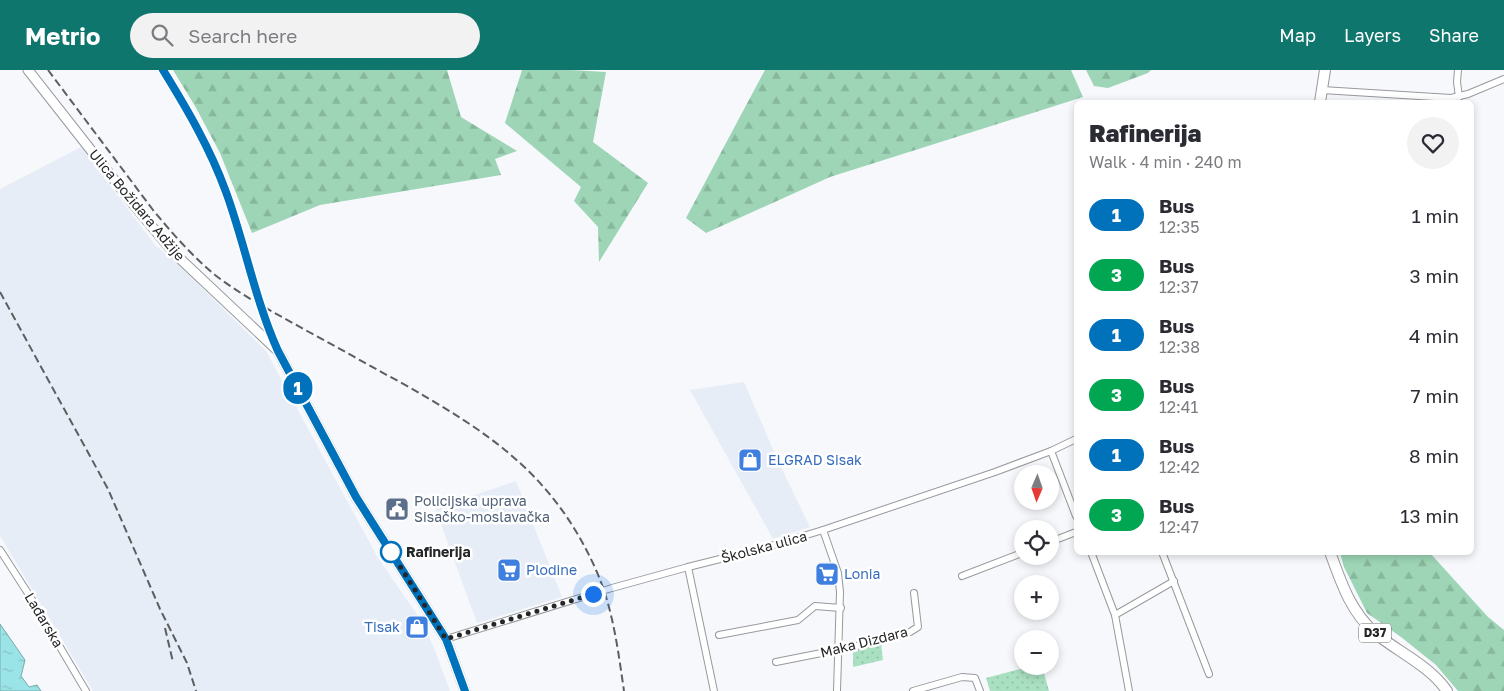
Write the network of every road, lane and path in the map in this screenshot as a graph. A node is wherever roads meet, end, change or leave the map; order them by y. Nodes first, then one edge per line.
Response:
1 (28, 70) edge
2 (163, 70) edge
3 (1325, 70) edge
4 (1458, 70) edge
5 (1504, 79) edge
6 (1322, 90) junction
7 (1459, 97) junction
8 (1320, 100) edge
9 (278, 351) junction
10 (1074, 440) edge
11 (1051, 451) junction
12 (1074, 511) edge
13 (824, 530) junction
14 (1074, 533) edge
15 (1059, 539) edge
16 (0, 550) edge
17 (1092, 555) edge
18 (1163, 555) edge
19 (1331, 555) edge
20 (1014, 556) edge
21 (688, 566) junction
22 (962, 576) dead end
23 (1174, 581) junction
24 (914, 593) dead end
25 (841, 608) junction
26 (1115, 615) junction
27 (719, 635) dead end
28 (446, 639) junction
29 (840, 649) junction
30 (776, 662) dead end
31 (1209, 674) dead end
32 (86, 691) edge
33 (465, 691) edge
34 (714, 691) edge
35 (837, 691) edge
36 (913, 691) edge
37 (980, 691) edge
38 (1129, 691) edge
39 (1447, 691) edge

1 - 9 main road, Ulica Božidara Adžije
2 - 9 street
3 - 6 main road
4 - 7 street
5 - 7 street
6 - 7 street
6 - 8 main road
9 - 28 main road, Ulica Božidara Adžije
10 - 11 street, Školska ulica
11 - 12 street
11 - 13 street, Školska ulica
13 - 21 street, Školska ulica
13 - 25 street
14 - 15 street
16 - 32 street, Lađarska
17 - 26 street
18 - 23 street
19 - 39 main road, D37
20 - 22 street
21 - 28 street, Školska ulica
21 - 34 street
23 - 26 street
23 - 31 street
24 - 29 street, Maka Dizdara
25 - 27 street
25 - 29 street
26 - 38 street
28 - 33 main road, Ulica Božidara Adžije
29 - 30 street, Maka Dizdara
29 - 35 street
36 - 37 street

